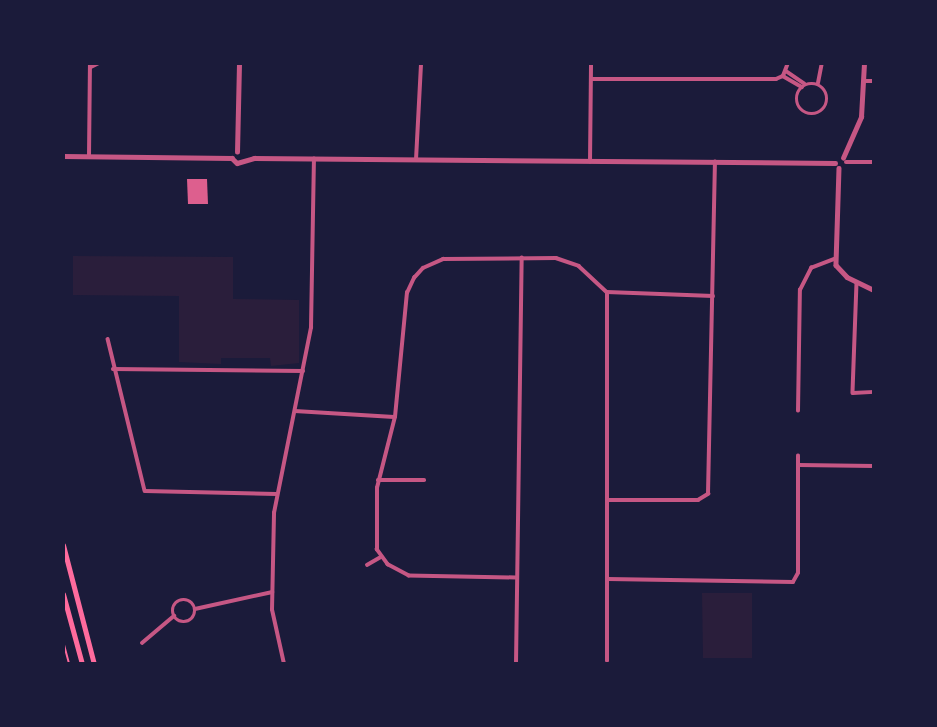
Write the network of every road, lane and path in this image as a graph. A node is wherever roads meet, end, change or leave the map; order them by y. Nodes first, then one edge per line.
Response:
1 (99, 63) edge
2 (239, 63) edge
3 (421, 63) edge
4 (591, 63) edge
5 (788, 63) edge
6 (822, 63) edge
7 (864, 63) edge
8 (90, 65) edge
9 (786, 71) junction
10 (783, 76) junction
11 (591, 79) junction
12 (864, 81) junction
13 (874, 81) edge
14 (818, 83) junction
15 (803, 85) junction
16 (237, 152) junction
17 (63, 156) edge
18 (89, 156) junction
19 (232, 158) junction
20 (242, 158) junction
21 (314, 159) junction
22 (416, 160) junction
23 (844, 160) junction
24 (590, 162) junction
25 (715, 162) junction
26 (874, 162) edge
27 (837, 165) junction
28 (522, 258) junction
29 (835, 259) junction
30 (857, 283) junction
31 (874, 290) edge
32 (607, 292) junction
33 (713, 296) junction
34 (108, 338) dead end
35 (112, 369) junction
36 (303, 371) junction
37 (874, 393) edge
38 (295, 411) junction
39 (798, 411) dead end
40 (395, 417) junction
41 (798, 456) dead end
42 (798, 465) junction
43 (874, 466) edge
44 (378, 480) junction
45 (424, 480) dead end
46 (276, 494) junction
47 (608, 500) junction
48 (63, 545) edge
49 (381, 556) junction
50 (367, 565) dead end
51 (516, 578) junction
52 (608, 579) junction
53 (272, 592) junction
54 (63, 594) edge
55 (195, 609) junction
56 (174, 616) junction
57 (63, 641) edge
58 (142, 643) dead end
59 (604, 663) edge
60 (69, 664) edge
61 (82, 664) edge
62 (94, 664) edge
63 (284, 664) edge
64 (516, 664) edge
65 (613, 664) edge

1 - 8 street
2 - 16 street
3 - 22 street
4 - 11 street
5 - 9 street
6 - 14 street
7 - 12 street
8 - 18 street
9 - 10 street
9 - 15 street
10 - 11 street
10 - 15 street
11 - 24 street
12 - 13 street
12 - 23 street
14 - 15 street
14 - 15 street
16 - 19 street
16 - 20 street
17 - 18 street
18 - 19 street
19 - 20 street
20 - 21 street
21 - 22 street
21 - 36 street
22 - 24 street
23 - 26 street
23 - 27 street
23 - 27 street
24 - 25 street
25 - 27 street
25 - 33 street
27 - 29 street
28 - 32 street
28 - 40 street
28 - 51 street
29 - 30 street
29 - 39 street
30 - 31 street
30 - 37 street
32 - 33 street
32 - 47 street
33 - 47 street
34 - 35 street
35 - 36 street
35 - 46 street
36 - 38 street
38 - 40 street
38 - 46 street
40 - 44 street
41 - 42 street
42 - 43 street
42 - 52 street
44 - 45 street
44 - 49 street
46 - 53 street
47 - 52 street
48 - 62 main road
49 - 50 street
49 - 51 street
51 - 64 street
52 - 59 street
53 - 55 street
53 - 63 street
54 - 61 main road
55 - 56 street
55 - 56 street
56 - 58 street
57 - 60 path
59 - 65 street

